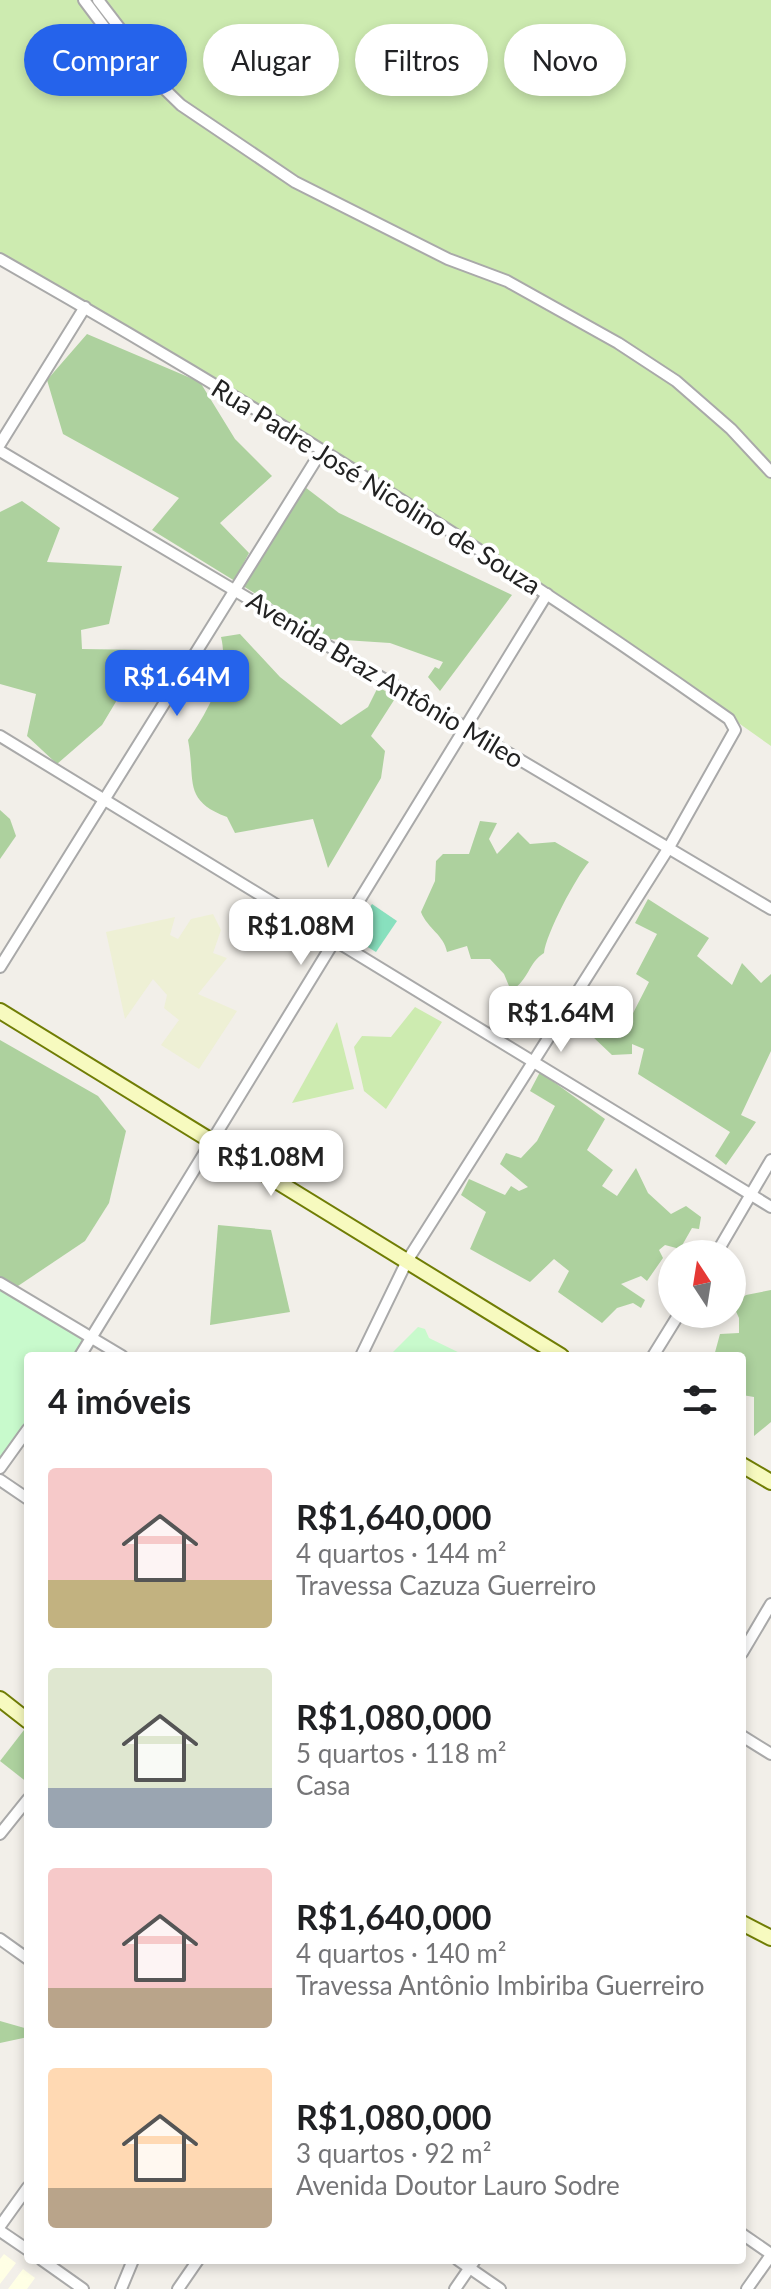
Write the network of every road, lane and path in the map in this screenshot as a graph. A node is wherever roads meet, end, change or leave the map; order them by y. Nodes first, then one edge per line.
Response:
1 (84, 0) edge
2 (98, 0) edge
3 (102, 24) edge
4 (117, 24) edge
5 (170, 96) edge
6 (0, 259) edge
7 (85, 307) junction
8 (0, 444) edge
9 (322, 450) junction
10 (0, 451) edge
11 (771, 472) edge
12 (235, 590) junction
13 (547, 594) junction
14 (467, 729) junction
15 (0, 736) edge
16 (107, 801) junction
17 (668, 849) junction
18 (771, 909) edge
19 (336, 942) junction
20 (0, 967) edge
21 (0, 1011) edge
22 (536, 1061) junction
23 (211, 1141) junction
24 (771, 1160) edge
25 (752, 1195) junction
26 (771, 1207) edge
27 (725, 1240) edge
28 (407, 1261) junction
29 (0, 1283) edge
30 (670, 1328) edge
31 (93, 1338) junction
32 (83, 1352) edge
33 (116, 1352) edge
34 (363, 1352) edge
35 (555, 1352) edge
36 (655, 1352) edge
37 (24, 1435) edge
38 (746, 1467) edge
39 (0, 1468) edge
40 (0, 1480) edge
41 (771, 1482) edge
42 (24, 1496) edge
43 (771, 1604) edge
44 (746, 1646) edge
45 (0, 1699) edge
46 (24, 1718) edge
47 (746, 1738) edge
48 (771, 1754) edge
49 (24, 1804) edge
50 (0, 1834) edge
51 (746, 1925) edge
52 (771, 1938) edge
53 (0, 1939) edge
54 (24, 1956) edge
55 (24, 2193) edge
56 (0, 2228) edge
57 (746, 2237) edge
58 (24, 2247) edge
59 (771, 2255) edge
60 (48, 2264) edge
61 (131, 2264) edge
62 (195, 2264) edge
63 (473, 2264) edge
64 (83, 2289) edge
65 (121, 2289) edge
66 (178, 2289) edge
67 (455, 2289) edge
68 (500, 2289) edge
69 (747, 2289) edge

1 - 3 street
2 - 4 street
5 - 11 street
6 - 7 street, Rua Padre José Nicolino de Souza
7 - 8 street
7 - 9 street, Rua Padre José Nicolino de Souza
9 - 12 street
9 - 13 street, Rua Padre José Nicolino de Souza
10 - 12 street, Avenida Braz Antônio Mileo
12 - 14 street, Avenida Braz Antônio Mileo
12 - 16 street
13 - 14 street
13 - 17 street, Rua Padre José Nicolino de Souza
14 - 17 street, Avenida Braz Antônio Mileo
14 - 19 street
15 - 16 street
16 - 19 street
16 - 20 street
17 - 18 street, Avenida Braz Antônio Mileo
17 - 22 street
19 - 22 street
19 - 23 street
21 - 23 street
22 - 25 street
22 - 28 street
23 - 28 street
23 - 31 street
24 - 25 street
25 - 26 street
25 - 27 street
28 - 34 street
28 - 35 street
29 - 31 street
30 - 36 street
31 - 32 street
31 - 33 street
37 - 39 street
38 - 41 street
40 - 42 street
43 - 44 street
45 - 46 street
47 - 48 street
49 - 50 street
51 - 52 street
53 - 54 street
55 - 56 street
56 - 58 street
57 - 59 street
59 - 69 street
60 - 64 street
61 - 65 street
62 - 66 street
63 - 67 street
63 - 68 street

